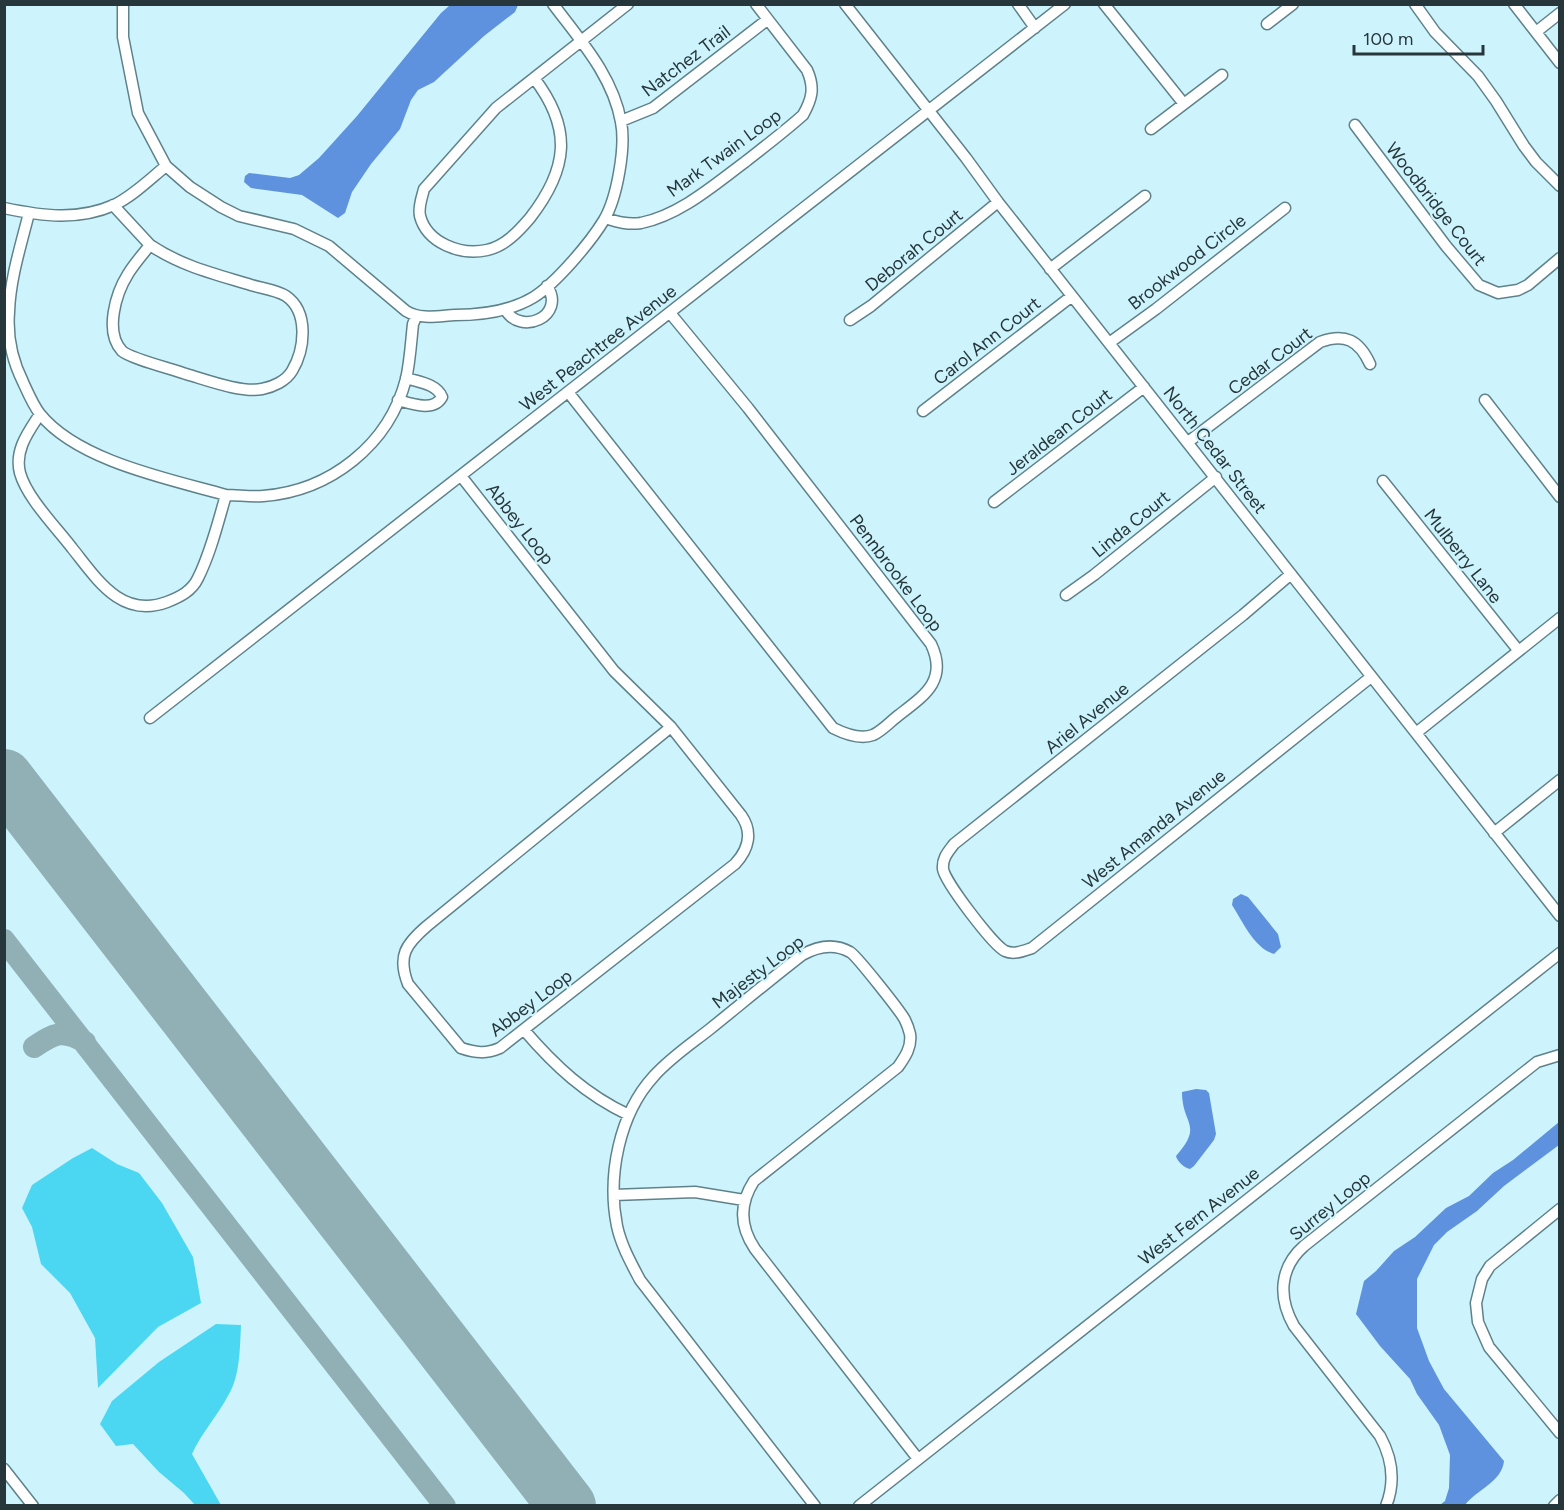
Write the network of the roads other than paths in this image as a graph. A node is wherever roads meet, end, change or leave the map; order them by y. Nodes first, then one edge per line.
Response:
1 (123, 4) edge
2 (553, 4) edge
3 (628, 4) edge
4 (756, 4) edge
5 (845, 4) edge
6 (1018, 4) edge
7 (1065, 4) edge
8 (1104, 4) edge
9 (1293, 4) edge
10 (1415, 4) edge
11 (1514, 4) edge
12 (1560, 13) edge
13 (767, 20) junction
14 (1267, 24) dead end
15 (1035, 28) junction
16 (1536, 32) junction
17 (581, 41) junction
18 (1560, 63) edge
19 (1222, 75) dead end
20 (534, 78) junction
21 (1184, 104) junction
22 (928, 111) junction
23 (621, 121) junction
24 (1355, 125) dead end
25 (1151, 129) dead end
26 (166, 166) junction
27 (1560, 186) edge
28 (1145, 196) dead end
29 (998, 202) junction
30 (113, 205) junction
31 (4, 208) edge
32 (1285, 208) dead end
33 (29, 213) junction
34 (605, 218) junction
35 (150, 244) junction
36 (1560, 258) edge
37 (1050, 268) junction
38 (547, 286) junction
39 (1072, 296) junction
40 (505, 309) junction
41 (670, 313) junction
42 (416, 317) junction
43 (850, 321) dead end
44 (1109, 343) junction
45 (9, 358) edge
46 (1370, 363) dead end
47 (406, 378) junction
48 (1144, 387) junction
49 (568, 392) junction
50 (398, 400) junction
51 (1485, 400) dead end
52 (923, 411) dead end
53 (40, 414) junction
54 (1188, 442) junction
55 (461, 476) junction
56 (1216, 477) junction
57 (1383, 481) dead end
58 (226, 495) junction
59 (1560, 497) edge
60 (994, 502) dead end
61 (1291, 574) junction
62 (1066, 595) dead end
63 (1560, 618) edge
64 (1518, 650) junction
65 (1371, 677) junction
66 (150, 718) dead end
67 (671, 727) junction
68 (1416, 733) junction
69 (1560, 780) edge
70 (1494, 833) junction
71 (962, 901) joint
72 (1560, 916) edge
73 (1560, 953) edge
74 (525, 1030) junction
75 (1560, 1055) edge
76 (629, 1115) junction
77 (614, 1195) junction
78 (744, 1200) junction
79 (1560, 1209) edge
80 (1560, 1433) edge
81 (918, 1459) junction
82 (4, 1469) edge
83 (1560, 1500) edge
84 (33, 1506) edge
85 (815, 1506) edge
86 (859, 1506) edge
87 (1386, 1506) edge
88 (1554, 1506) edge

1 - 26 street
2 - 17 street
3 - 17 street
4 - 13 street, Mark Twain Loop
5 - 22 street, North Cedar Street
6 - 15 street
7 - 15 street, West Peachtree Avenue
8 - 21 street
9 - 14 street
10 - 27 street
11 - 16 street
12 - 16 street
13 - 23 street, Natchez Trail
13 - 34 street, Mark Twain Loop
15 - 22 street, West Peachtree Avenue
16 - 18 street
17 - 20 street
17 - 23 street
19 - 21 street
20 - 20 street
21 - 25 street
22 - 29 street, North Cedar Street
22 - 41 street, West Peachtree Avenue
23 - 34 street
24 - 36 street, Woodbridge Court
26 - 30 street
26 - 42 street
28 - 37 street
29 - 37 street, North Cedar Street
29 - 43 street, Deborah Court
30 - 33 street
30 - 35 street
31 - 33 street
32 - 44 street, Brookwood Circle
33 - 45 street
34 - 38 street
35 - 35 street
37 - 39 street, North Cedar Street
38 - 40 street
38 - 40 street
39 - 44 street, North Cedar Street
39 - 52 street, Carol Ann Court
40 - 42 street
41 - 49 street, West Peachtree Avenue
41 - 49 street, Pennbrooke Loop
42 - 47 street
44 - 48 street, North Cedar Street
45 - 53 street
46 - 54 street, Cedar Court
47 - 50 street
47 - 50 street
48 - 54 street, North Cedar Street
48 - 60 street, Jeraldean Court
49 - 55 street, West Peachtree Avenue
50 - 58 street
51 - 59 street
53 - 58 street
53 - 58 street
54 - 56 street, North Cedar Street
55 - 66 street, West Peachtree Avenue
55 - 67 street, Abbey Loop
56 - 61 street, North Cedar Street
56 - 62 street, Linda Court
57 - 64 street, Mulberry Lane
61 - 65 street, North Cedar Street
61 - 71 street, Ariel Avenue
63 - 64 street
64 - 68 street
65 - 68 street, North Cedar Street
65 - 71 street, West Amanda Avenue
67 - 74 street, Abbey Loop
67 - 74 street, Abbey Loop
68 - 70 street, North Cedar Street
69 - 70 street
70 - 72 street, North Cedar Street
73 - 81 street, West Fern Avenue
74 - 76 street
75 - 87 street, Surrey Loop
76 - 77 street, Majesty Loop
76 - 78 street, Majesty Loop
77 - 78 street
77 - 85 street, Majesty Loop
78 - 81 street
79 - 80 street
81 - 86 street, West Fern Avenue
82 - 84 street
83 - 88 street

